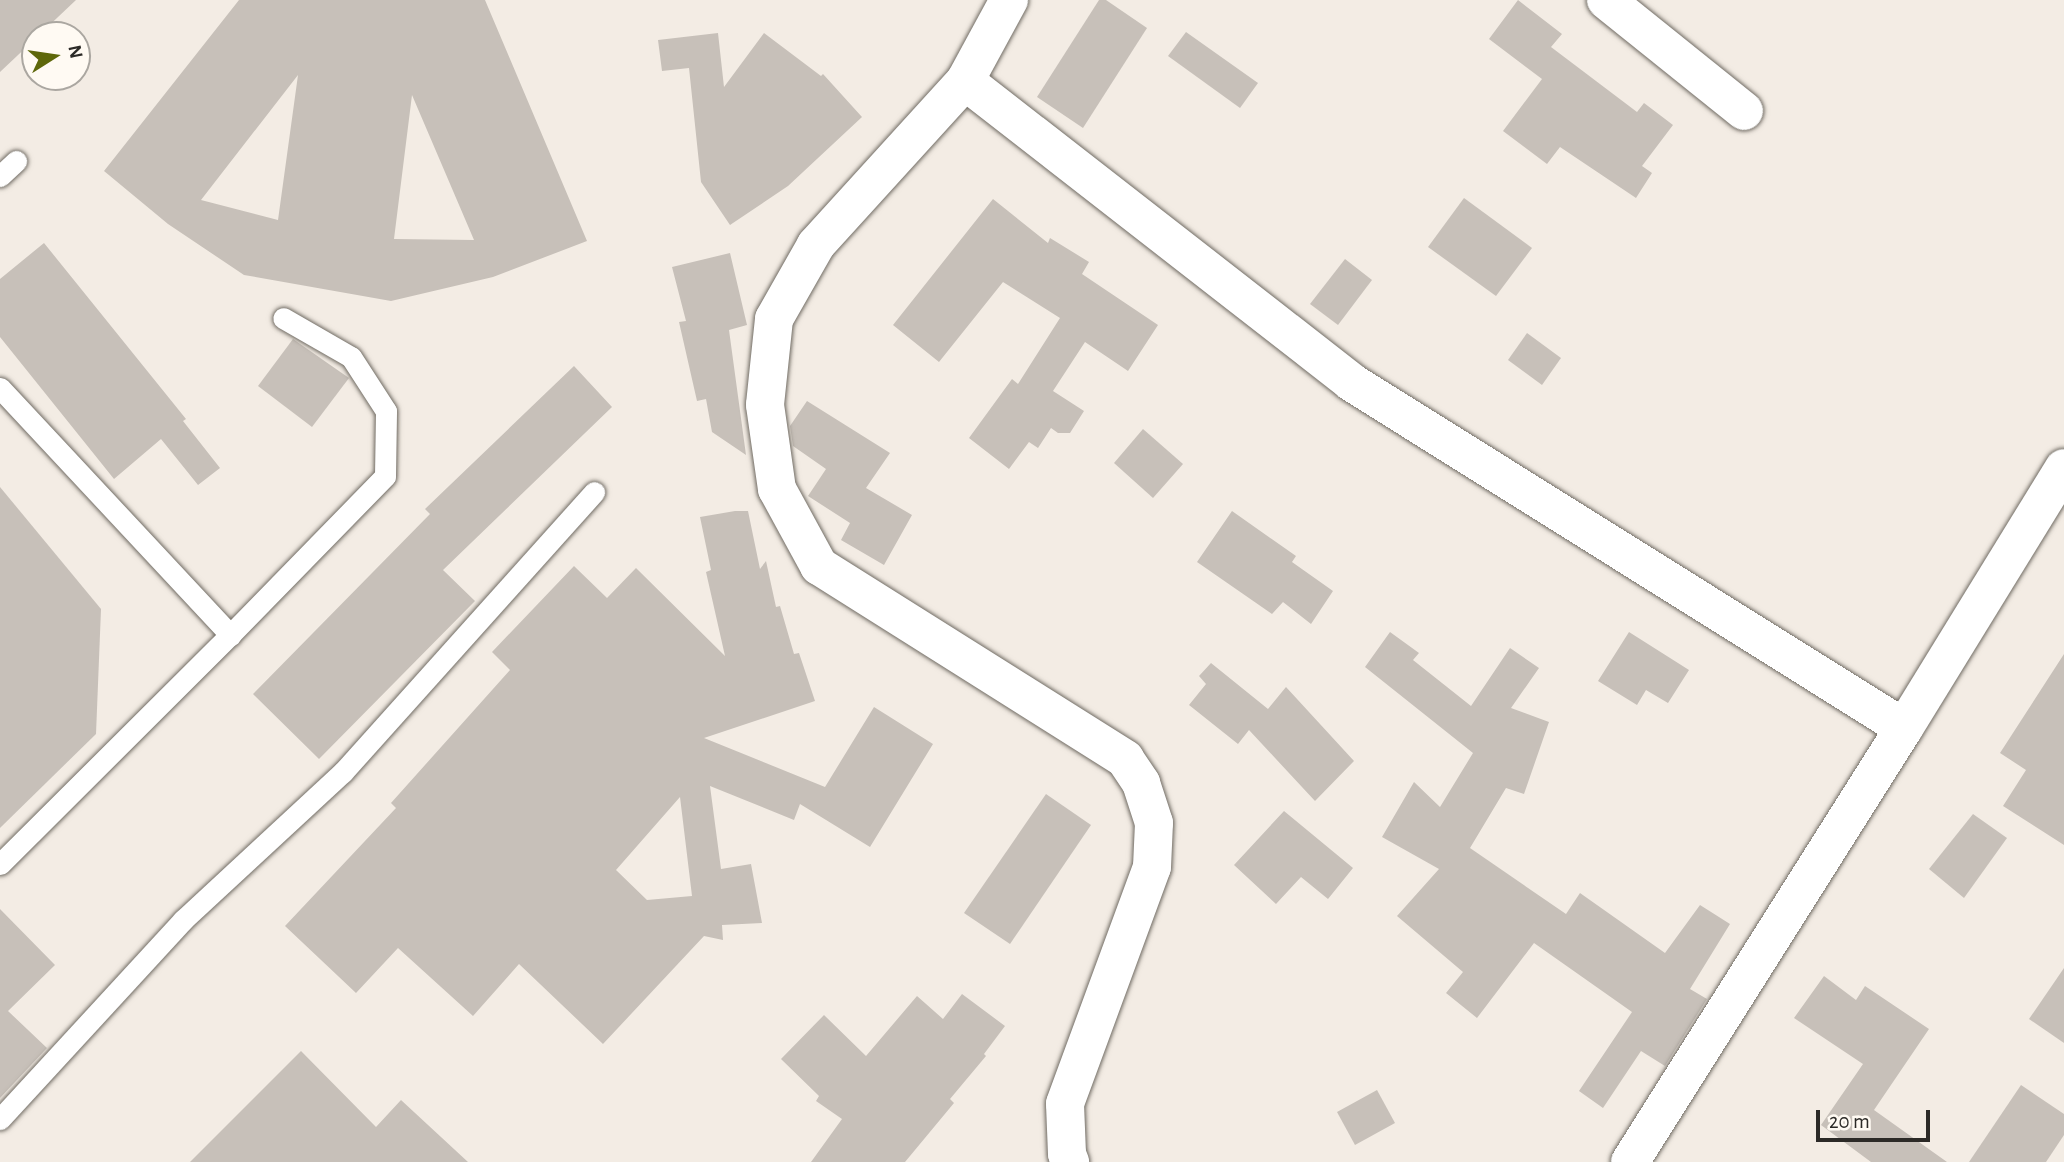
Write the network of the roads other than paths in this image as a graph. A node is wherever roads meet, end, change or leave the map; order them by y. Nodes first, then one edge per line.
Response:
1 (1009, 0) edge
2 (1606, 0) edge
3 (965, 81) junction
4 (1744, 111) dead end
5 (16, 160) dead end
6 (0, 176) edge
7 (283, 318) dead end
8 (0, 388) edge
9 (2064, 468) edge
10 (594, 492) dead end
11 (230, 635) junction
12 (1904, 728) junction
13 (0, 864) edge
14 (0, 1119) edge
15 (1070, 1162) edge
16 (1630, 1162) edge

1 - 3 street
2 - 4 street
3 - 12 street
3 - 15 street
5 - 6 lane
7 - 11 lane
8 - 11 lane
9 - 12 street
10 - 14 lane
11 - 13 lane
12 - 16 street

